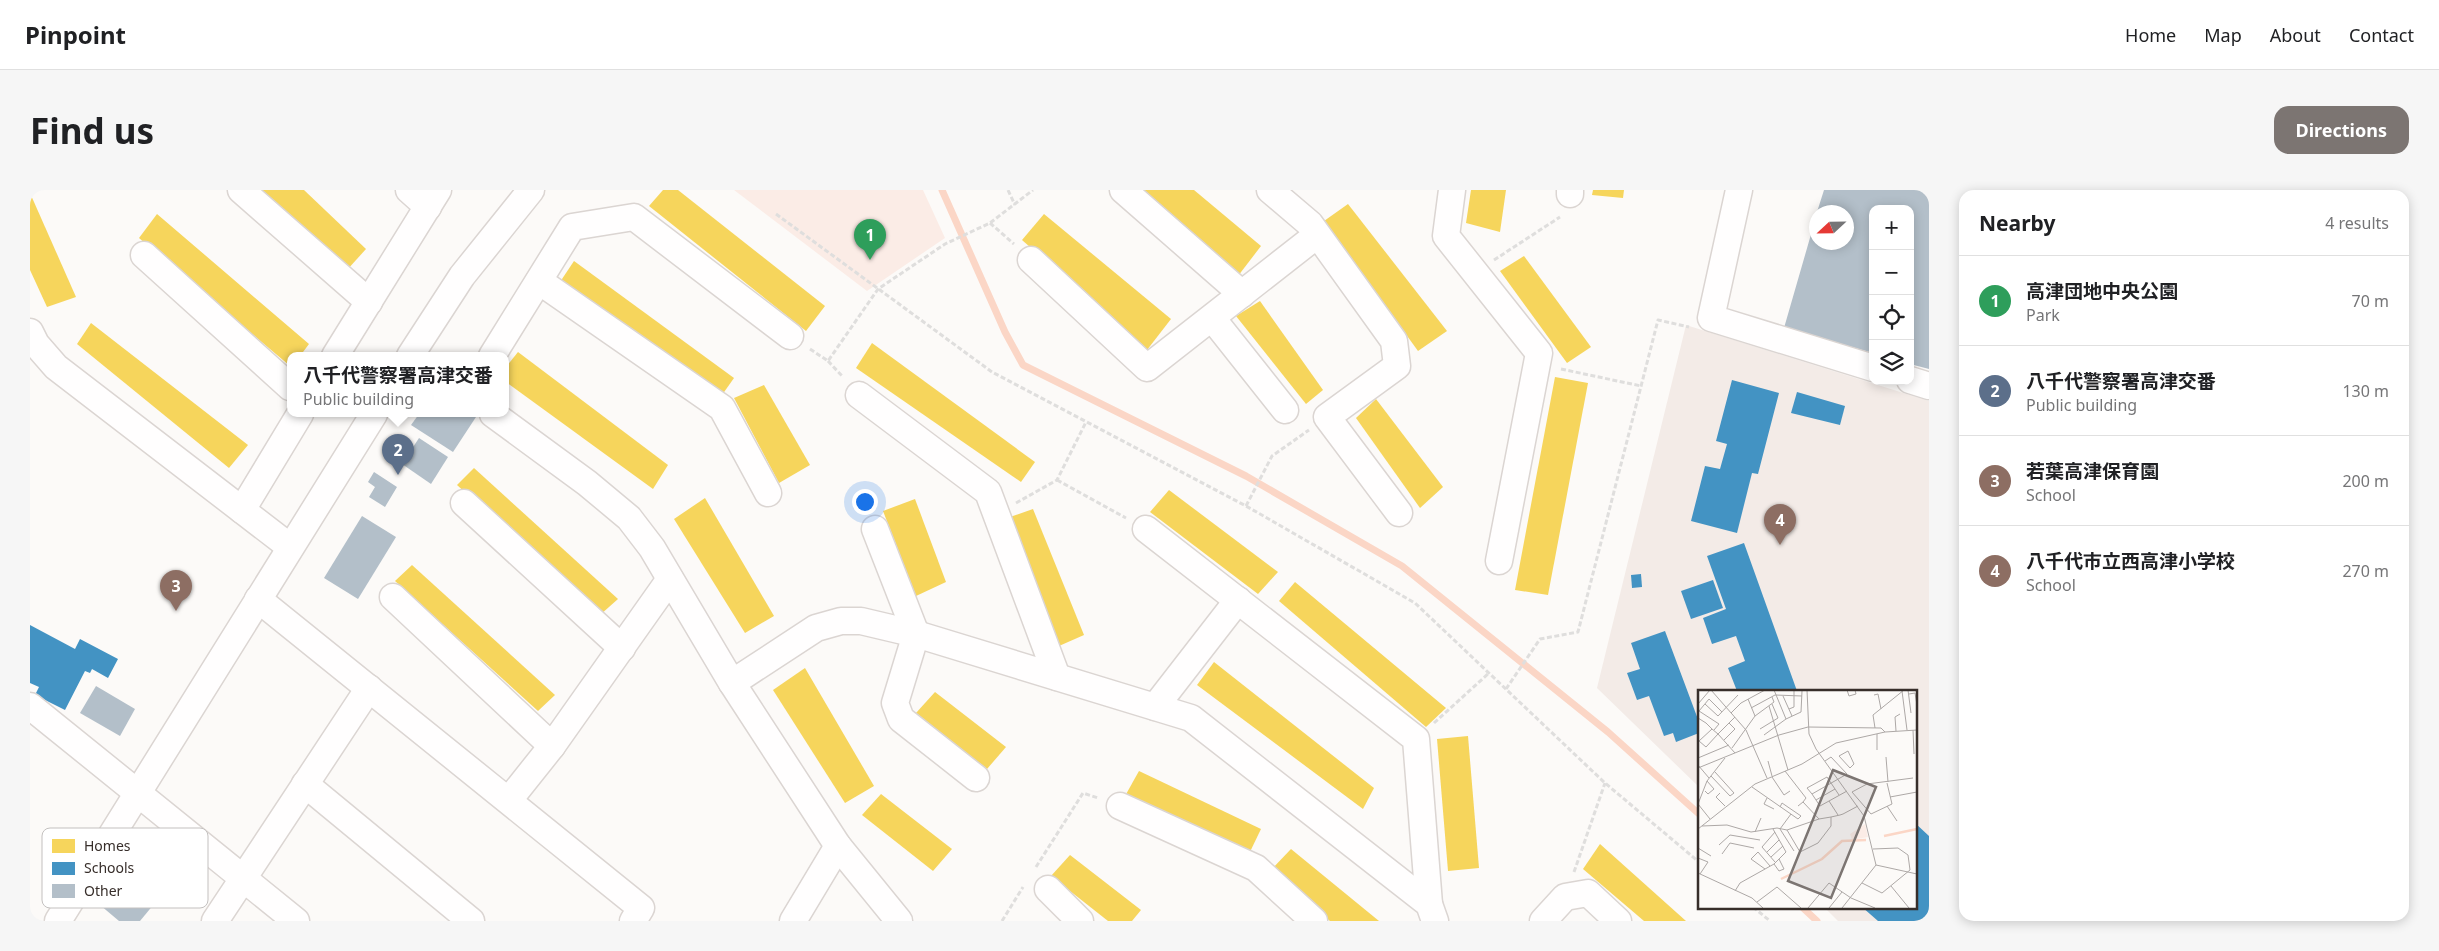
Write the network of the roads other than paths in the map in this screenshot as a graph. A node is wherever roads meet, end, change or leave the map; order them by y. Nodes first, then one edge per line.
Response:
1 (241, 190) edge
2 (409, 190) edge
3 (531, 190) edge
4 (1123, 190) edge
5 (1452, 190) edge
6 (1739, 190) edge
7 (1280, 192) edge
8 (433, 198) edge
9 (1317, 235) junction
10 (144, 255) dead end
11 (1031, 260) road end
12 (539, 281) junction
13 (1242, 294) junction
14 (369, 302) junction
15 (1212, 318) junction
16 (30, 332) edge
17 (790, 336) road end
18 (338, 352) edge
19 (414, 352) edge
20 (495, 352) edge
21 (1869, 367) edge
22 (1914, 381) edge
23 (287, 384) edge
24 (1929, 386) edge
25 (859, 395) dead end
26 (1285, 410) dead end
27 (298, 417) edge
28 (372, 417) edge
29 (497, 417) edge
30 (768, 492) dead end
31 (464, 503) dead end
32 (242, 510) junction
33 (1399, 513) dead end
34 (875, 529) dead end
35 (1146, 529) road end
36 (290, 547) junction
37 (1499, 561) dead end
38 (670, 579) junction
39 (393, 597) dead end
40 (258, 599) junction
41 (1238, 600) junction
42 (916, 634) junction
43 (622, 648) junction
44 (1056, 677) junction
45 (732, 683) junction
46 (369, 688) junction
47 (30, 706) edge
48 (1155, 707) junction
49 (552, 746) junction
50 (976, 778) dead end
51 (305, 784) junction
52 (138, 792) junction
53 (509, 800) junction
54 (1120, 806) road end
55 (116, 828) edge
56 (182, 828) edge
57 (838, 846) junction
58 (208, 849) edge
59 (244, 878) junction
60 (1036, 881) road end
61 (66, 908) edge
62 (1432, 912) edge
63 (58, 921) edge
64 (215, 921) edge
65 (296, 921) edge
66 (471, 921) edge
67 (633, 921) edge
68 (793, 921) edge
69 (899, 921) edge
70 (1080, 921) edge
71 (1314, 921) edge
72 (1543, 921) edge
73 (1618, 921) edge

1 - 14 street
2 - 8 street
3 - 19 street
4 - 13 street
5 - 37 street
6 - 21 street
7 - 9 street
8 - 14 street
9 - 13 street
9 - 33 street
10 - 23 street
11 - 15 street
12 - 17 street
12 - 20 street
12 - 30 street
13 - 15 street
14 - 18 street
15 - 26 street
16 - 32 street
22 - 24 street
25 - 44 street
27 - 32 street
28 - 36 street
29 - 38 street
31 - 43 street
32 - 36 street
34 - 42 street
35 - 41 street
36 - 40 street
38 - 43 street
38 - 45 street
39 - 49 street
40 - 46 street
40 - 52 street
41 - 48 street
41 - 62 street
42 - 44 street
42 - 45 street
42 - 50 street
43 - 49 street
44 - 48 street
45 - 57 street
46 - 51 street
46 - 53 street
47 - 52 street
48 - 62 street
49 - 53 street
51 - 59 street
51 - 66 street
52 - 55 street
52 - 56 street
53 - 67 street
54 - 71 street
57 - 68 street
57 - 69 street
58 - 59 street
59 - 64 street
59 - 65 street
60 - 70 street
61 - 63 street
72 - 73 street

